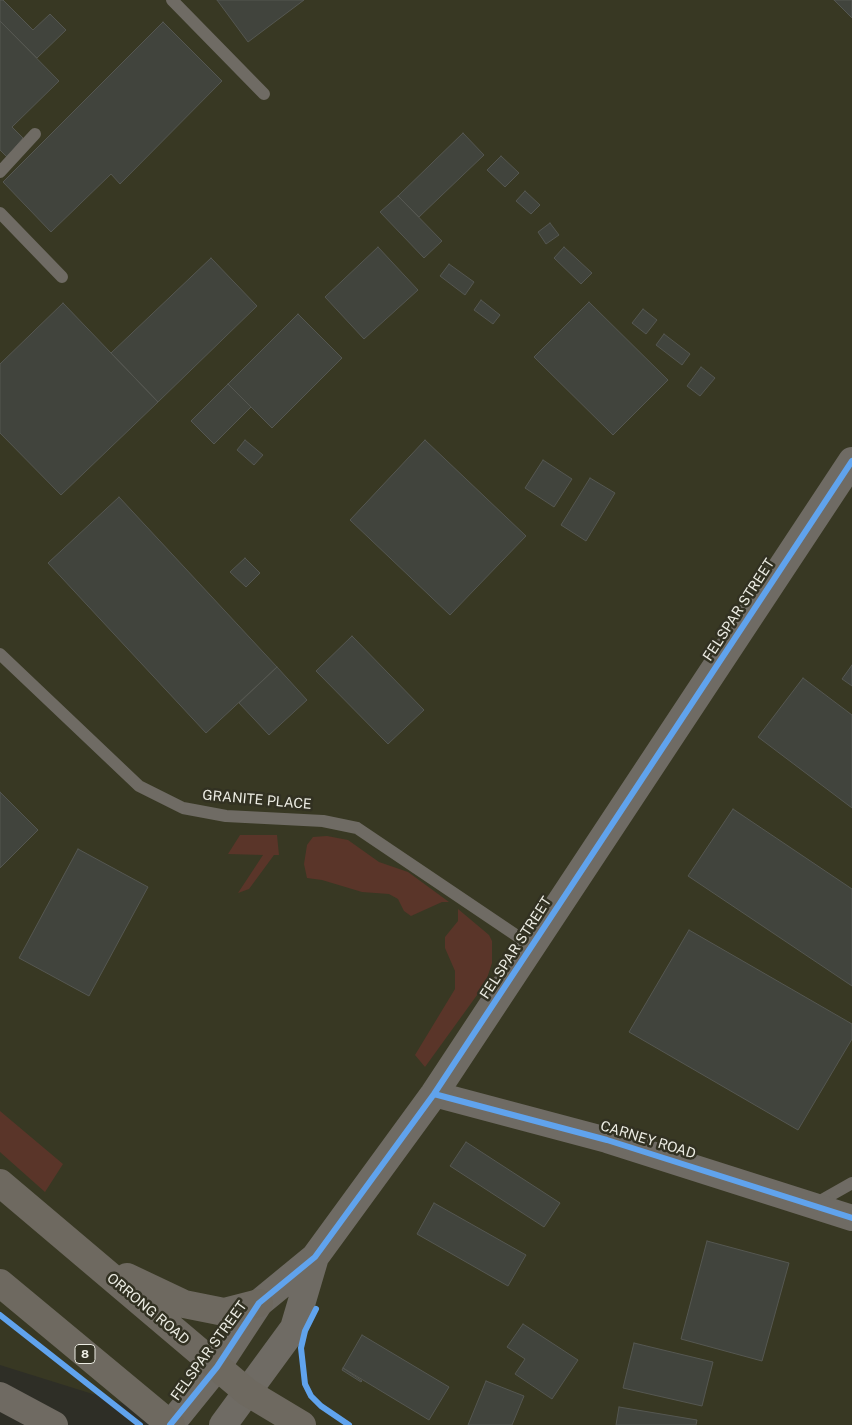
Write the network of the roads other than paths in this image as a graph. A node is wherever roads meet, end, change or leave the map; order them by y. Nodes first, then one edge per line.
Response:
1 (172, 0) edge
2 (264, 94) dead end
3 (35, 134) dead end
4 (0, 172) edge
5 (0, 212) edge
6 (62, 277) dead end
7 (852, 461) edge
8 (0, 654) edge
9 (532, 946) junction
10 (434, 1094) junction
11 (852, 1182) edge
12 (0, 1183) edge
13 (813, 1206) junction
14 (852, 1218) edge
15 (80, 1252) junction
16 (315, 1258) junction
17 (0, 1284) edge
18 (258, 1304) junction
19 (217, 1367) junction
20 (247, 1392) junction
21 (0, 1396) edge
22 (54, 1425) edge
23 (170, 1425) edge
24 (223, 1425) edge
25 (302, 1425) edge

1 - 2 lane
3 - 4 lane
5 - 6 lane
7 - 9 street, FELSPAR STREET
8 - 9 lane, GRANITE PLACE
9 - 10 street, FELSPAR STREET
10 - 13 street, CARNEY ROAD
10 - 16 street, FELSPAR STREET
11 - 13 lane
12 - 15 highway, ORRONG ROAD
13 - 14 street, CARNEY ROAD
15 - 18 highway
15 - 19 highway, ORRONG ROAD
16 - 18 street, FELSPAR STREET
16 - 20 street, FELSPAR STREET
17 - 23 highway, 8
18 - 19 street, FELSPAR STREET
19 - 20 highway, ORRONG ROAD
19 - 23 street, FELSPAR STREET
20 - 24 street, FELSPAR STREET
20 - 25 highway, ORRONG ROAD
21 - 22 main road

